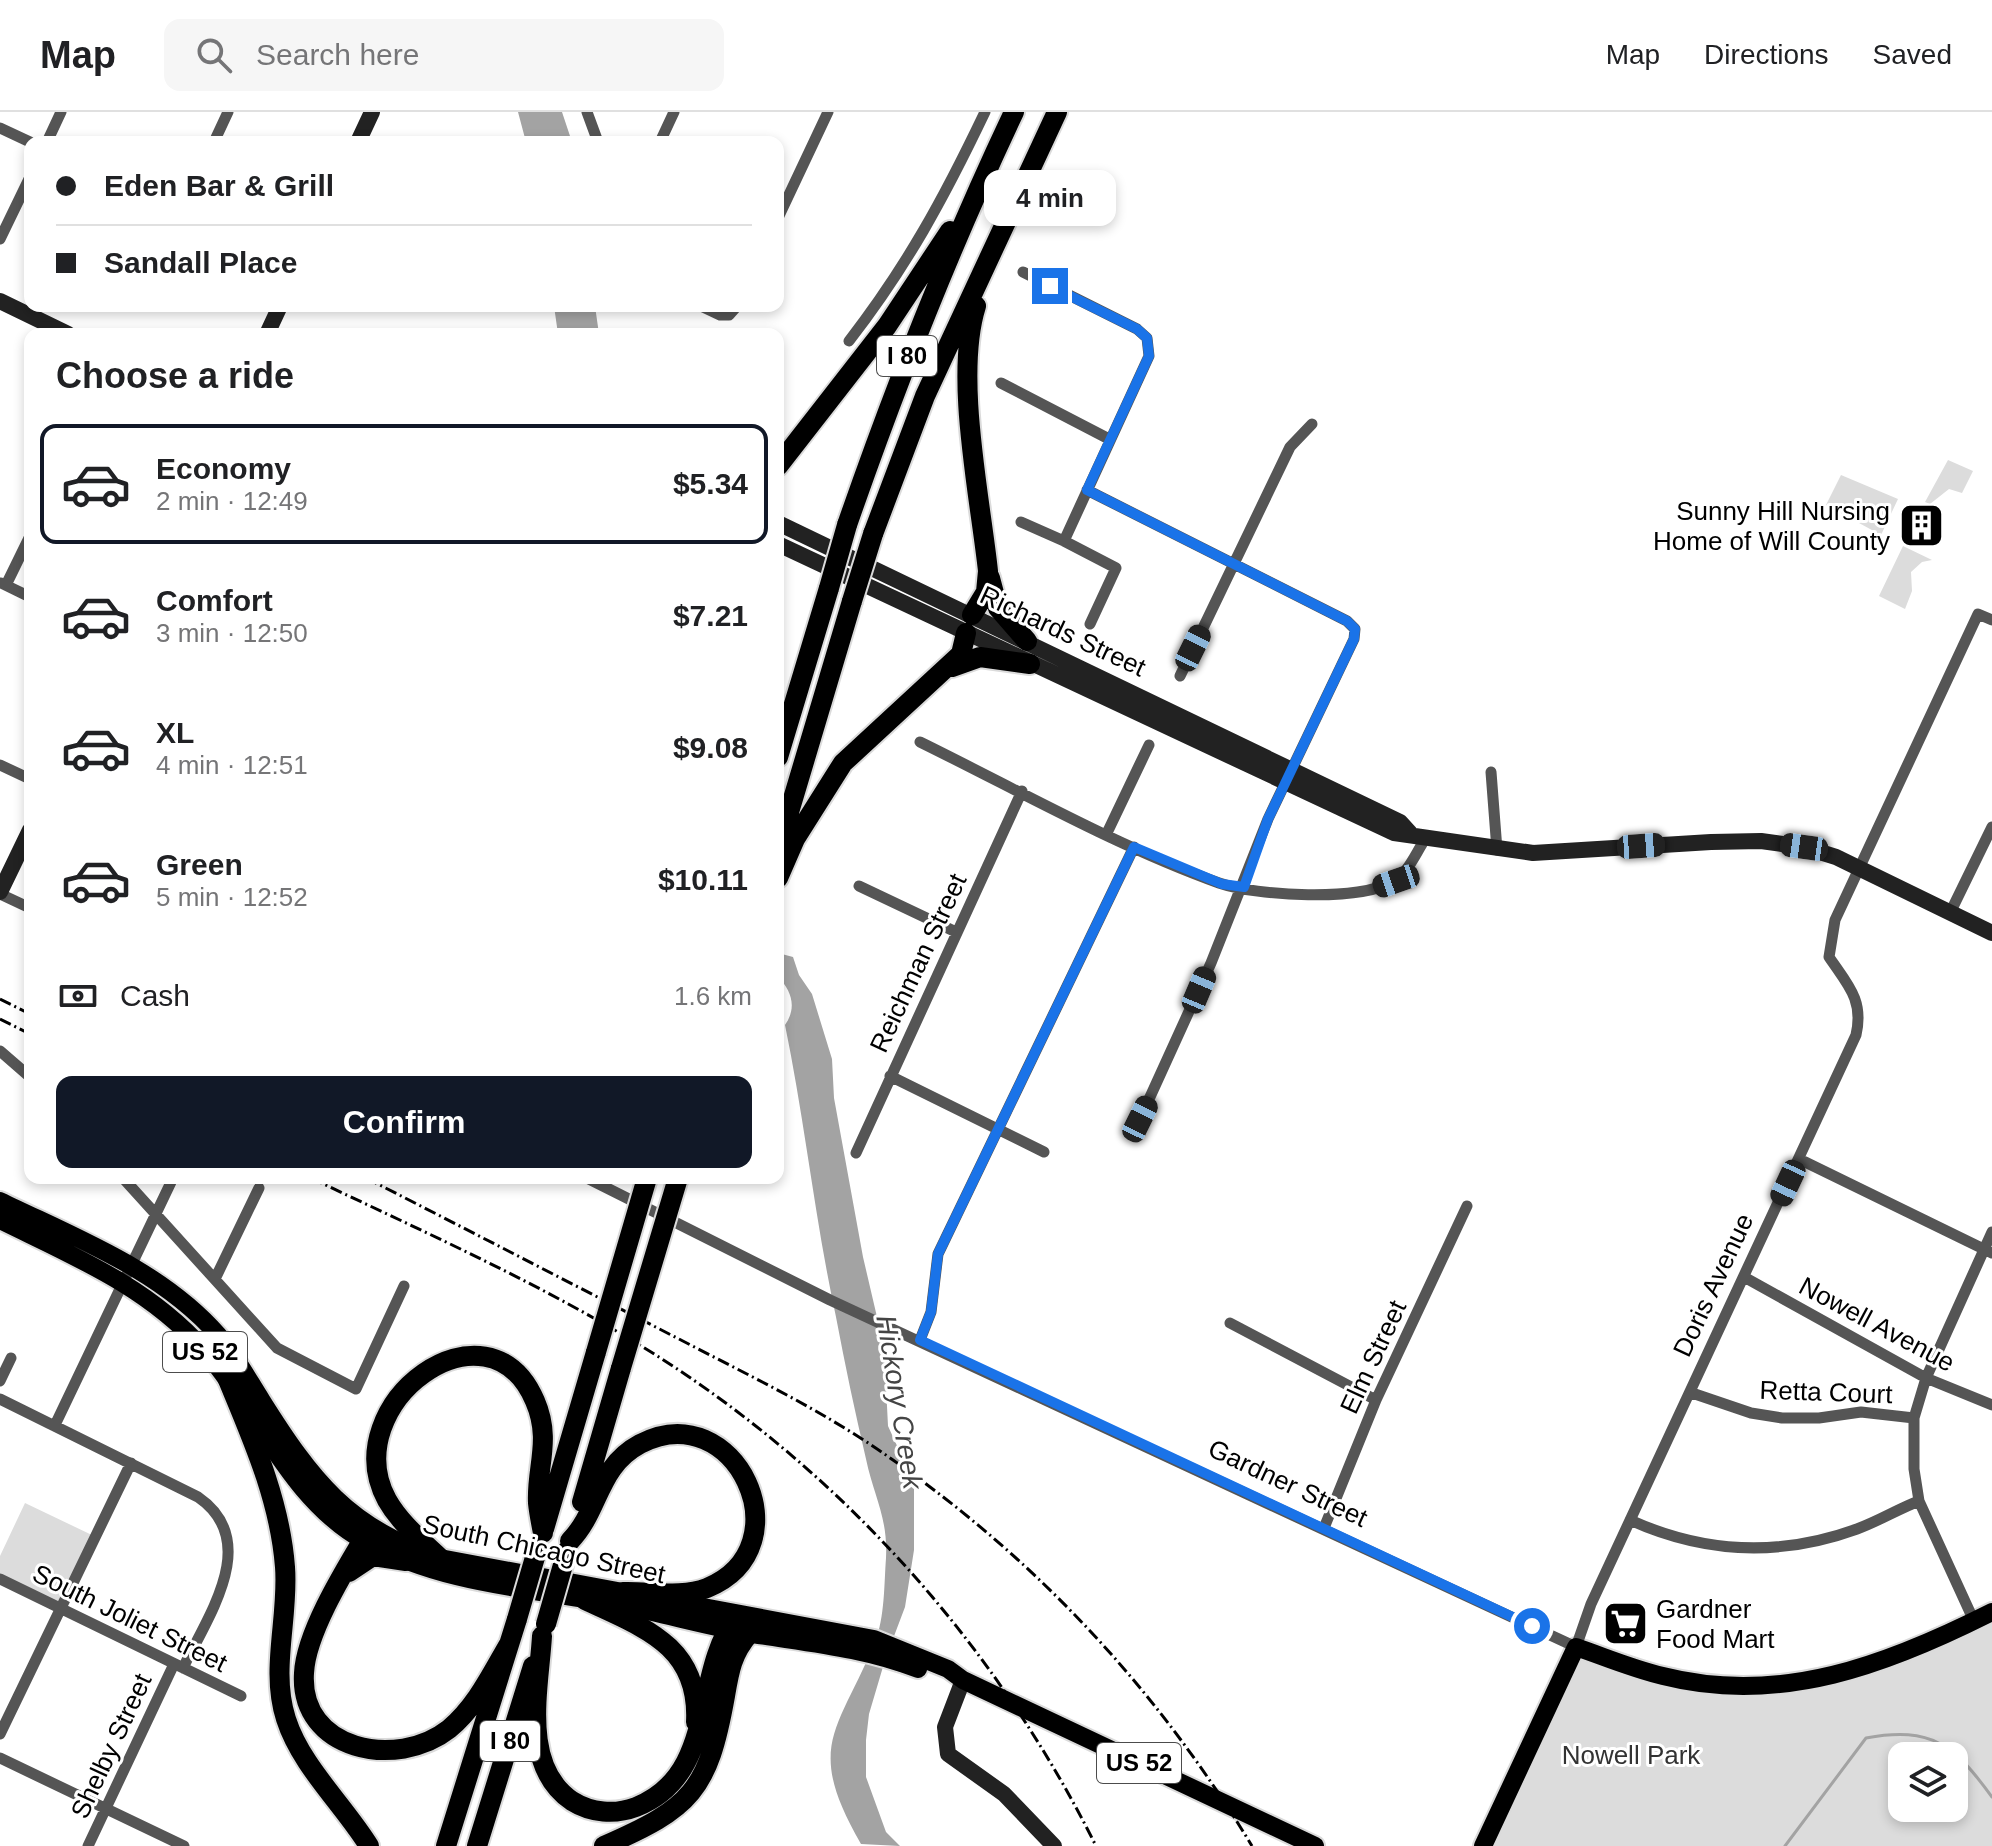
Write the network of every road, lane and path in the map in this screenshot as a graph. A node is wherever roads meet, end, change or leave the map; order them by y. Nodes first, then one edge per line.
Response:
1 (61, 112) edge
2 (228, 112) edge
3 (372, 112) edge
4 (587, 112) edge
5 (674, 112) edge
6 (828, 112) edge
7 (985, 112) edge
8 (1014, 112) edge
9 (1057, 112) edge
10 (0, 128) edge
11 (50, 136) edge
12 (217, 136) edge
13 (361, 136) edge
14 (596, 136) edge
15 (663, 136) edge
16 (24, 139) edge
17 (24, 189) edge
18 (977, 191) junction
19 (784, 205) edge
20 (998, 237) junction
21 (0, 239) edge
22 (1023, 272) dead end
23 (0, 301) edge
24 (56, 328) edge
25 (849, 341) dead end
26 (1001, 383) dead end
27 (1312, 424) dead end
28 (1109, 439) junction
29 (784, 458) edge
30 (1087, 490) junction
31 (1021, 522) dead end
32 (784, 526) edge
33 (1064, 541) junction
34 (24, 547) edge
35 (784, 547) edge
36 (1235, 565) junction
37 (988, 571) junction
38 (3, 584) edge
39 (24, 594) edge
40 (1992, 620) edge
41 (969, 624) junction
42 (1090, 624) dead end
43 (1027, 641) junction
44 (1030, 664) junction
45 (944, 671) junction
46 (1180, 676) dead end
47 (784, 737) edge
48 (920, 742) dead end
49 (1149, 745) dead end
50 (0, 765) edge
51 (1491, 772) dead end
52 (24, 776) edge
53 (1289, 776) junction
54 (1022, 791) junction
55 (1992, 827) edge
56 (784, 829) edge
57 (1107, 833) junction
58 (1418, 835) junction
59 (24, 843) edge
60 (1134, 847) junction
61 (1497, 850) junction
62 (784, 864) edge
63 (1858, 868) junction
64 (859, 886) dead end
65 (1244, 887) junction
66 (0, 893) edge
67 (24, 905) edge
68 (1950, 913) junction
69 (956, 932) junction
70 (1992, 933) edge
71 (0, 1051) edge
72 (24, 1072) edge
73 (890, 1076) junction
74 (1140, 1119) dead end
75 (1000, 1131) junction
76 (1044, 1152) dead end
77 (856, 1153) dead end
78 (1799, 1159) junction
79 (128, 1184) edge
80 (170, 1184) edge
81 (599, 1184) edge
82 (645, 1184) edge
83 (676, 1184) edge
84 (259, 1188) dead end
85 (0, 1201) edge
86 (1467, 1206) dead end
87 (156, 1214) junction
88 (0, 1220) edge
89 (1992, 1232) edge
90 (1988, 1251) edge
91 (128, 1273) junction
92 (1744, 1277) junction
93 (215, 1279) junction
94 (404, 1286) dead end
95 (1230, 1323) dead end
96 (920, 1340) junction
97 (11, 1358) dead end
98 (1926, 1378) junction
99 (228, 1380) junction
100 (0, 1381) edge
101 (1692, 1393) junction
102 (0, 1399) edge
103 (1376, 1400) junction
104 (1992, 1405) edge
105 (1914, 1418) junction
106 (55, 1425) junction
107 (131, 1463) junction
108 (1919, 1501) junction
109 (1630, 1520) junction
110 (1324, 1528) junction
111 (366, 1534) junction
112 (541, 1540) junction
113 (568, 1546) junction
114 (440, 1558) junction
115 (406, 1561) junction
116 (0, 1579) edge
117 (341, 1581) junction
118 (623, 1592) junction
119 (585, 1600) junction
120 (61, 1609) junction
121 (1992, 1612) edge
122 (1974, 1621) junction
123 (733, 1622) junction
124 (544, 1630) junction
125 (749, 1634) junction
126 (839, 1640) junction
127 (509, 1644) junction
128 (1576, 1647) junction
129 (178, 1666) junction
130 (963, 1680) junction
131 (241, 1696) dead end
132 (0, 1734) edge
133 (695, 1742) junction
134 (0, 1758) edge
135 (105, 1808) junction
136 (88, 1846) edge
137 (184, 1846) edge
138 (369, 1846) edge
139 (446, 1846) edge
140 (477, 1846) edge
141 (604, 1846) edge
142 (1054, 1846) edge
143 (1315, 1846) edge
144 (1483, 1846) edge

1 - 11 street
2 - 12 street
3 - 13 street
4 - 14 street
5 - 15 street
6 - 19 street
7 - 25 street
8 - 18 highway, I 80
9 - 20 highway, I 80
10 - 16 street
17 - 21 street
18 - 29 highway
18 - 47 highway, I 80, bridge
20 - 37 highway
20 - 56 highway, I 80, bridge
22 - 28 street
23 - 24 street
26 - 28 street
27 - 36 street
28 - 30 street
30 - 33 street
30 - 36 street
31 - 33 street
32 - 41 street, Richards Street
33 - 42 street
34 - 38 street
35 - 41 street, Richards Street
36 - 46 street
36 - 53 street
37 - 41 highway
37 - 43 highway
38 - 39 street
40 - 63 street, Doris Avenue
41 - 43 street, Richards Street
41 - 44 street, Richards Street
41 - 45 highway
43 - 53 street, Richards Street
44 - 45 highway
44 - 53 street, Richards Street
45 - 62 highway
48 - 54 street
49 - 57 street
50 - 52 street
51 - 61 street
53 - 58 street, Richards Street
53 - 65 street
54 - 57 street
54 - 69 street, Reichman Street
55 - 68 street
57 - 60 street
58 - 61 street, Richards Street
58 - 65 street
59 - 66 street
60 - 65 street
60 - 75 street
61 - 63 street, Richards Street
63 - 68 street, Richards Street
63 - 78 street, Doris Avenue
64 - 69 street
65 - 74 street
66 - 67 street
68 - 70 street, Richards Street
69 - 73 street, Reichman Street
71 - 72 street
73 - 75 street
73 - 77 street, Reichman Street
75 - 76 street
75 - 96 street
78 - 90 street
78 - 92 street, Doris Avenue
79 - 87 street
80 - 87 street
81 - 96 street, Gardner Street
82 - 112 highway, I 80, bridge
83 - 113 highway, I 80, bridge
84 - 93 street
85 - 91 main road, South Chicago Street / US 52
86 - 103 street, Elm Street
87 - 91 street
87 - 93 street
88 - 91 main road, South Chicago Street / US 52
89 - 90 street
90 - 98 street
91 - 99 main road, South Chicago Street / US 52
91 - 106 street
91 - 111 main road, South Chicago Street / US 52
92 - 98 street, Nowell Avenue
92 - 101 street, Doris Avenue
93 - 94 street
95 - 103 street
96 - 110 street, Gardner Street
97 - 100 street
98 - 104 street, Nowell Avenue
98 - 105 street
99 - 111 main road, South Chicago Street / US 52
99 - 138 highway
101 - 105 street, Retta Court
101 - 109 street, Doris Avenue
102 - 106 street
103 - 110 street, Elm Street
105 - 108 street
106 - 107 street
107 - 120 street
107 - 129 street, Shelby Street
108 - 109 street
108 - 122 street
109 - 128 street, Doris Avenue
110 - 128 street, Gardner Street
111 - 114 main road, South Chicago Street / US 52
111 - 115 main road, South Chicago Street / US 52
111 - 117 highway
112 - 114 highway
112 - 127 highway, I 80, bridge
113 - 118 highway
113 - 124 highway, I 80, bridge
114 - 118 main road, South Chicago Street / US 52
115 - 117 highway
115 - 119 main road, South Chicago Street / US 52
116 - 120 street, South Joliet Street
117 - 127 highway
118 - 123 main road, South Chicago Street / US 52
119 - 123 main road, South Chicago Street / US 52
119 - 133 highway
120 - 129 street, South Joliet Street
120 - 132 street
121 - 122 main road, Gardner Street
122 - 128 main road, Gardner Street
123 - 125 main road, South Chicago Street / US 52
123 - 126 main road, South Chicago Street / US 52
123 - 133 highway
124 - 133 highway
124 - 140 highway, I 80
125 - 126 main road, South Chicago Street / US 52
125 - 141 highway
126 - 130 main road, South Chicago Street / US 52
127 - 139 highway, I 80
128 - 144 main road, Doris Avenue
129 - 131 street, South Joliet Street
129 - 135 street, Shelby Street
130 - 142 street
130 - 143 main road, South Chicago Street / US 52
134 - 135 street
135 - 136 street, Shelby Street
135 - 137 street

